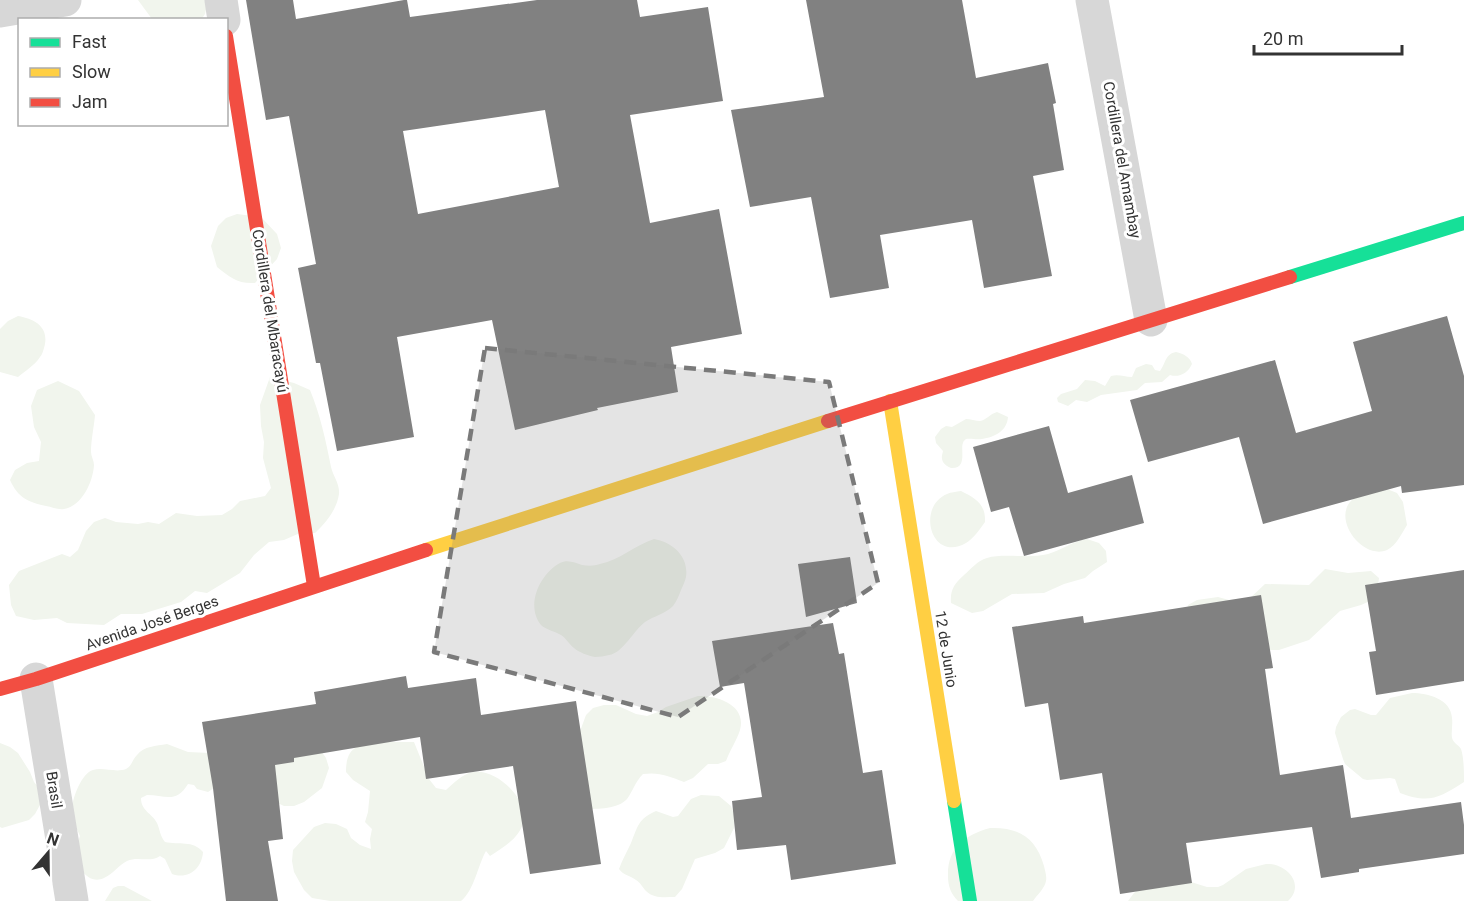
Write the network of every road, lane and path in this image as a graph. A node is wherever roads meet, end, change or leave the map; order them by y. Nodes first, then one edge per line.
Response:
1 (65, 0) edge
2 (221, 0) edge
3 (1092, 0) edge
4 (0, 10) edge
5 (224, 18) edge
6 (228, 48) edge
7 (1464, 223) edge
8 (1151, 320) junction
9 (890, 401) junction
10 (314, 586) junction
11 (36, 679) junction
12 (0, 689) edge
13 (72, 901) edge
14 (970, 901) edge

1 - 4 street
2 - 5 street
3 - 8 street, Cordillera del Amambay
6 - 10 main road, Cordillera del Mbaracayú
7 - 8 main road, Avenida José Berges
8 - 9 main road, Avenida José Berges
9 - 10 main road, Avenida José Berges
9 - 14 main road, 12 de Junio
10 - 11 main road, Avenida José Berges
11 - 12 main road, Avenida José Berges
11 - 13 street, Brasil

